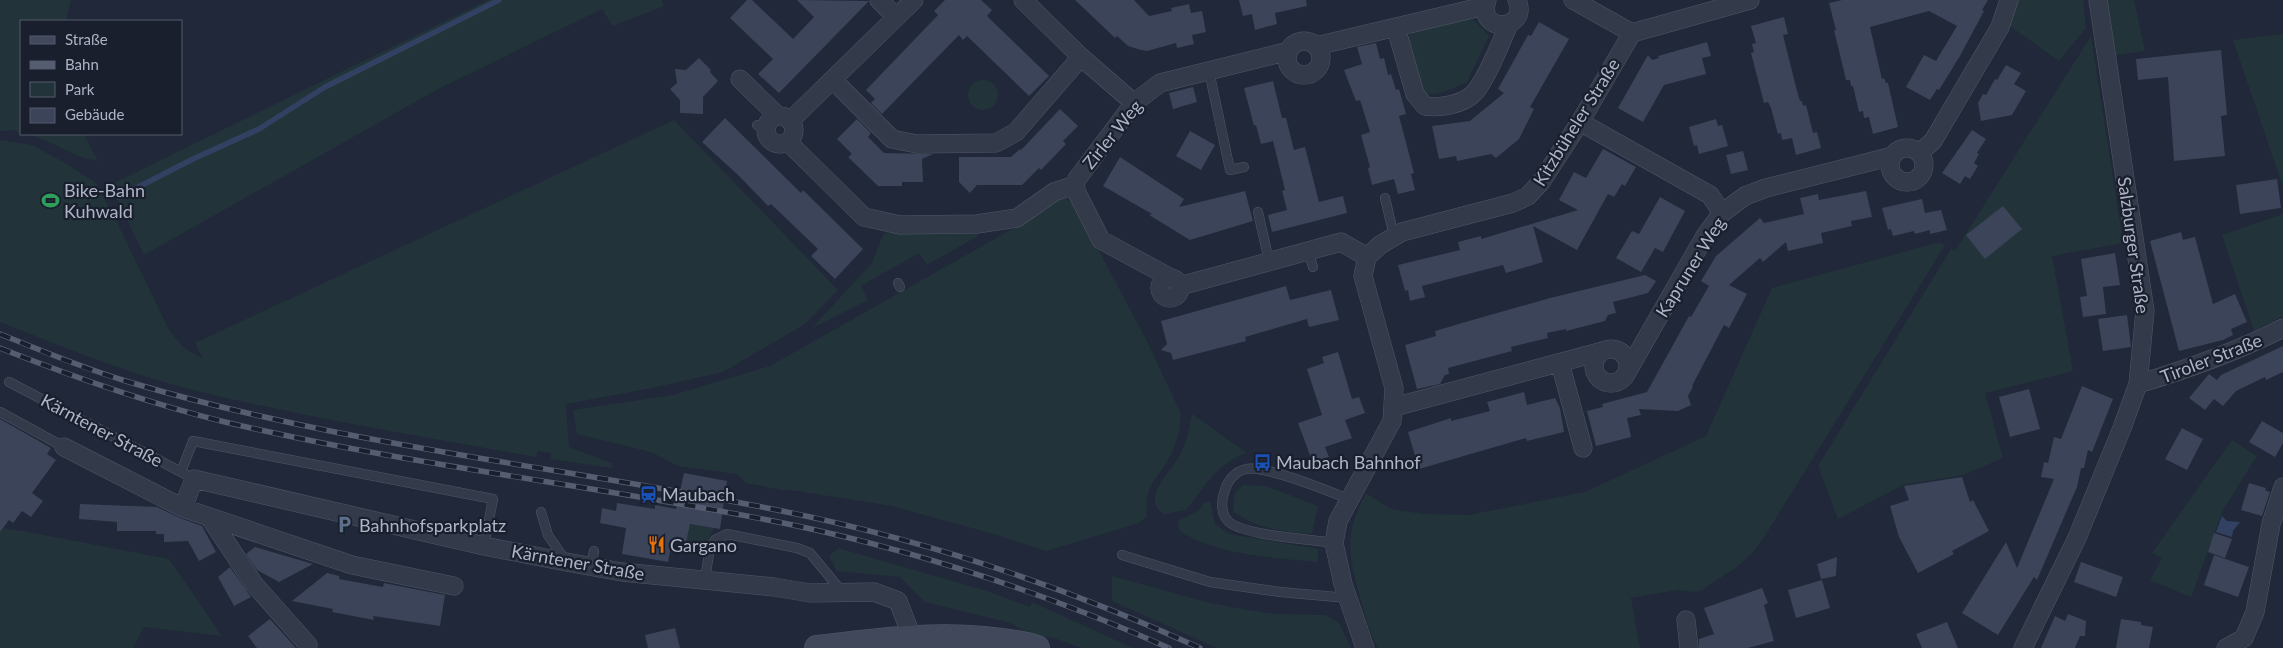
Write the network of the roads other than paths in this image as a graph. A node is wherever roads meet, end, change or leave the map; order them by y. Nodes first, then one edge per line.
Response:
1 (879, 0) edge
2 (914, 0) edge
3 (1023, 0) edge
4 (1750, 0) edge
5 (2009, 0) edge
6 (2098, 0) edge
7 (1486, 3) edge
8 (1576, 3) edge
9 (1517, 9) edge
10 (896, 18) junction
11 (1396, 28) junction
12 (1632, 33) junction
13 (1316, 46) junction
14 (1289, 51) junction
15 (1081, 57) junction
16 (1209, 70) junction
17 (740, 79) dead end
18 (833, 80) junction
19 (1134, 103) junction
20 (1580, 122) junction
21 (773, 123) junction
22 (788, 142) junction
23 (1919, 153) junction
24 (1893, 156) junction
25 (1244, 167) dead end
26 (1075, 185) junction
27 (1385, 198) dead end
28 (1258, 212) dead end
29 (1722, 213) junction
30 (1394, 236) junction
31 (1367, 257) junction
32 (1268, 261) junction
33 (2283, 328) edge
34 (1603, 351) junction
35 (1560, 363) junction
36 (1626, 374) junction
37 (9, 382) dead end
38 (2138, 384) junction
39 (1394, 407) junction
40 (0, 412) edge
41 (64, 447) joint
42 (1583, 448) dead end
43 (188, 476) junction
44 (2283, 487) edge
45 (1349, 499) junction
46 (184, 508) junction
47 (541, 512) dead end
48 (210, 518) junction
49 (1334, 543) junction
50 (484, 546) junction
51 (1122, 555) dead end
52 (566, 562) junction
53 (705, 580) junction
54 (454, 586) dead end
55 (843, 593) junction
56 (1348, 598) junction
57 (1686, 620) dead end
58 (912, 637) junction
59 (308, 645) dead end
60 (817, 648) edge
61 (1036, 648) edge
62 (1365, 648) edge
63 (1689, 648) edge
64 (2023, 648) edge
65 (2226, 648) edge

1 - 10 street
2 - 10 street
3 - 15 street
4 - 12 street
5 - 23 street
6 - 38 street, Salzburger Straße
7 - 9 street
7 - 11 street
8 - 12 street
9 - 11 street
10 - 18 street
11 - 13 street
12 - 20 street, Kitzbüheler Straße
13 - 14 street
13 - 14 street
14 - 16 street, Zirler Weg
15 - 18 street
15 - 19 street
16 - 19 street, Zirler Weg
16 - 25 lane
17 - 21 street
18 - 21 street
19 - 26 street, Zirler Weg
20 - 29 street
20 - 30 street, Kitzbüheler Straße
21 - 22 street
21 - 22 street
22 - 26 street
23 - 24 street
23 - 24 street
24 - 29 street, Kapruner Weg
26 - 32 street, Zirler Weg
27 - 30 lane
28 - 32 lane
29 - 36 street, Kapruner Weg
30 - 31 street, Kitzbüheler Straße
31 - 32 street, Zirler Weg
31 - 39 street
33 - 38 street, Tiroler Straße
34 - 35 street
34 - 36 street
34 - 36 street
35 - 39 street
35 - 42 street
37 - 43 lane, Kärntener Straße
38 - 64 street, Salzburger Straße
39 - 45 street
40 - 41 lane
41 - 46 street, Kärntener Straße
43 - 46 street
43 - 50 street, Kärntener Straße
43 - 50 lane
44 - 65 street
45 - 49 street
45 - 49 lane
46 - 48 street, Kärntener Straße
47 - 52 lane
48 - 54 street, Kärntener Straße
48 - 59 street
49 - 56 street
50 - 52 street, Kärntener Straße
51 - 56 lane
52 - 53 street, Kärntener Straße
53 - 55 street, Kärntener Straße
53 - 55 lane
55 - 58 street, Kärntener Straße
56 - 62 street
57 - 63 street
58 - 60 street
58 - 61 street

